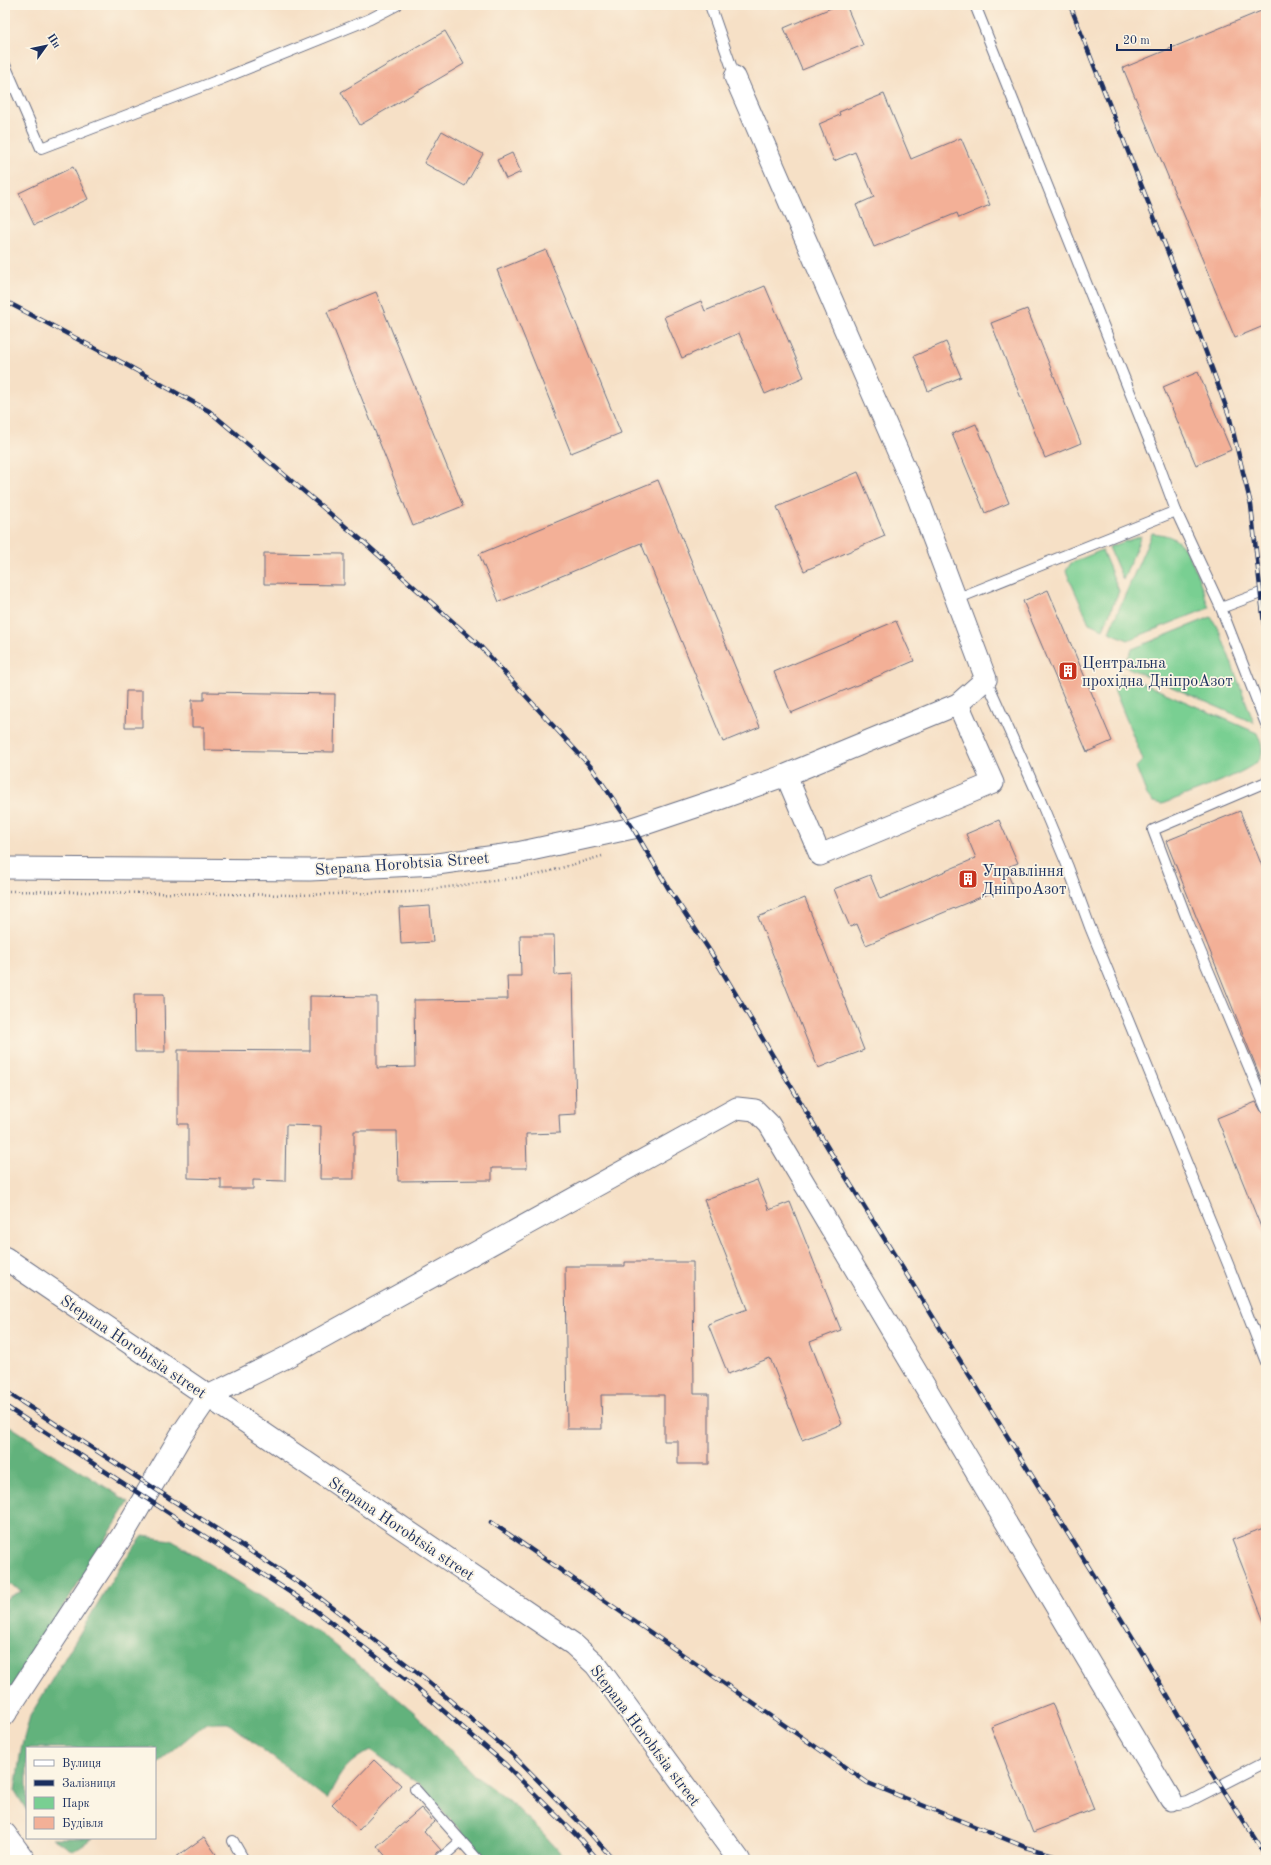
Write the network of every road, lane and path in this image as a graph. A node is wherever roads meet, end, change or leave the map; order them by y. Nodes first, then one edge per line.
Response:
1 (397, 5) edge
2 (710, 5) edge
3 (975, 5) edge
4 (5, 65) edge
5 (735, 77) joint
6 (1176, 511) junction
7 (1266, 591) edge
8 (956, 599) junction
9 (1221, 608) junction
10 (986, 679) junction
11 (958, 704) junction
12 (1266, 724) edge
13 (786, 775) junction
14 (1266, 782) edge
15 (5, 868) edge
16 (1266, 1108) edge
17 (5, 1258) edge
18 (1266, 1362) edge
19 (208, 1396) junction
20 (5, 1714) edge
21 (1266, 1762) edge
22 (415, 1789) dead end
23 (1171, 1800) joint
24 (5, 1834) edge
25 (233, 1841) dead end
26 (461, 1841) junction
27 (24, 1860) edge
28 (244, 1860) edge
29 (440, 1860) edge
30 (478, 1860) edge
31 (738, 1860) edge

1 - 4 lane
2 - 5 lane
3 - 6 lane
5 - 8 street
6 - 8 lane
6 - 9 lane
7 - 9 lane
8 - 10 street
9 - 12 lane
10 - 11 street, Stepana Horobtsia Street
10 - 18 lane
11 - 13 street, Stepana Horobtsia Street
11 - 13 street
13 - 15 street, Stepana Horobtsia Street
14 - 16 lane
17 - 19 street, Stepana Horobtsia street
19 - 20 street
19 - 23 street
19 - 31 street, Stepana Horobtsia street
21 - 23 lane
22 - 26 lane
24 - 27 street
25 - 28 lane
26 - 29 lane
26 - 30 lane

